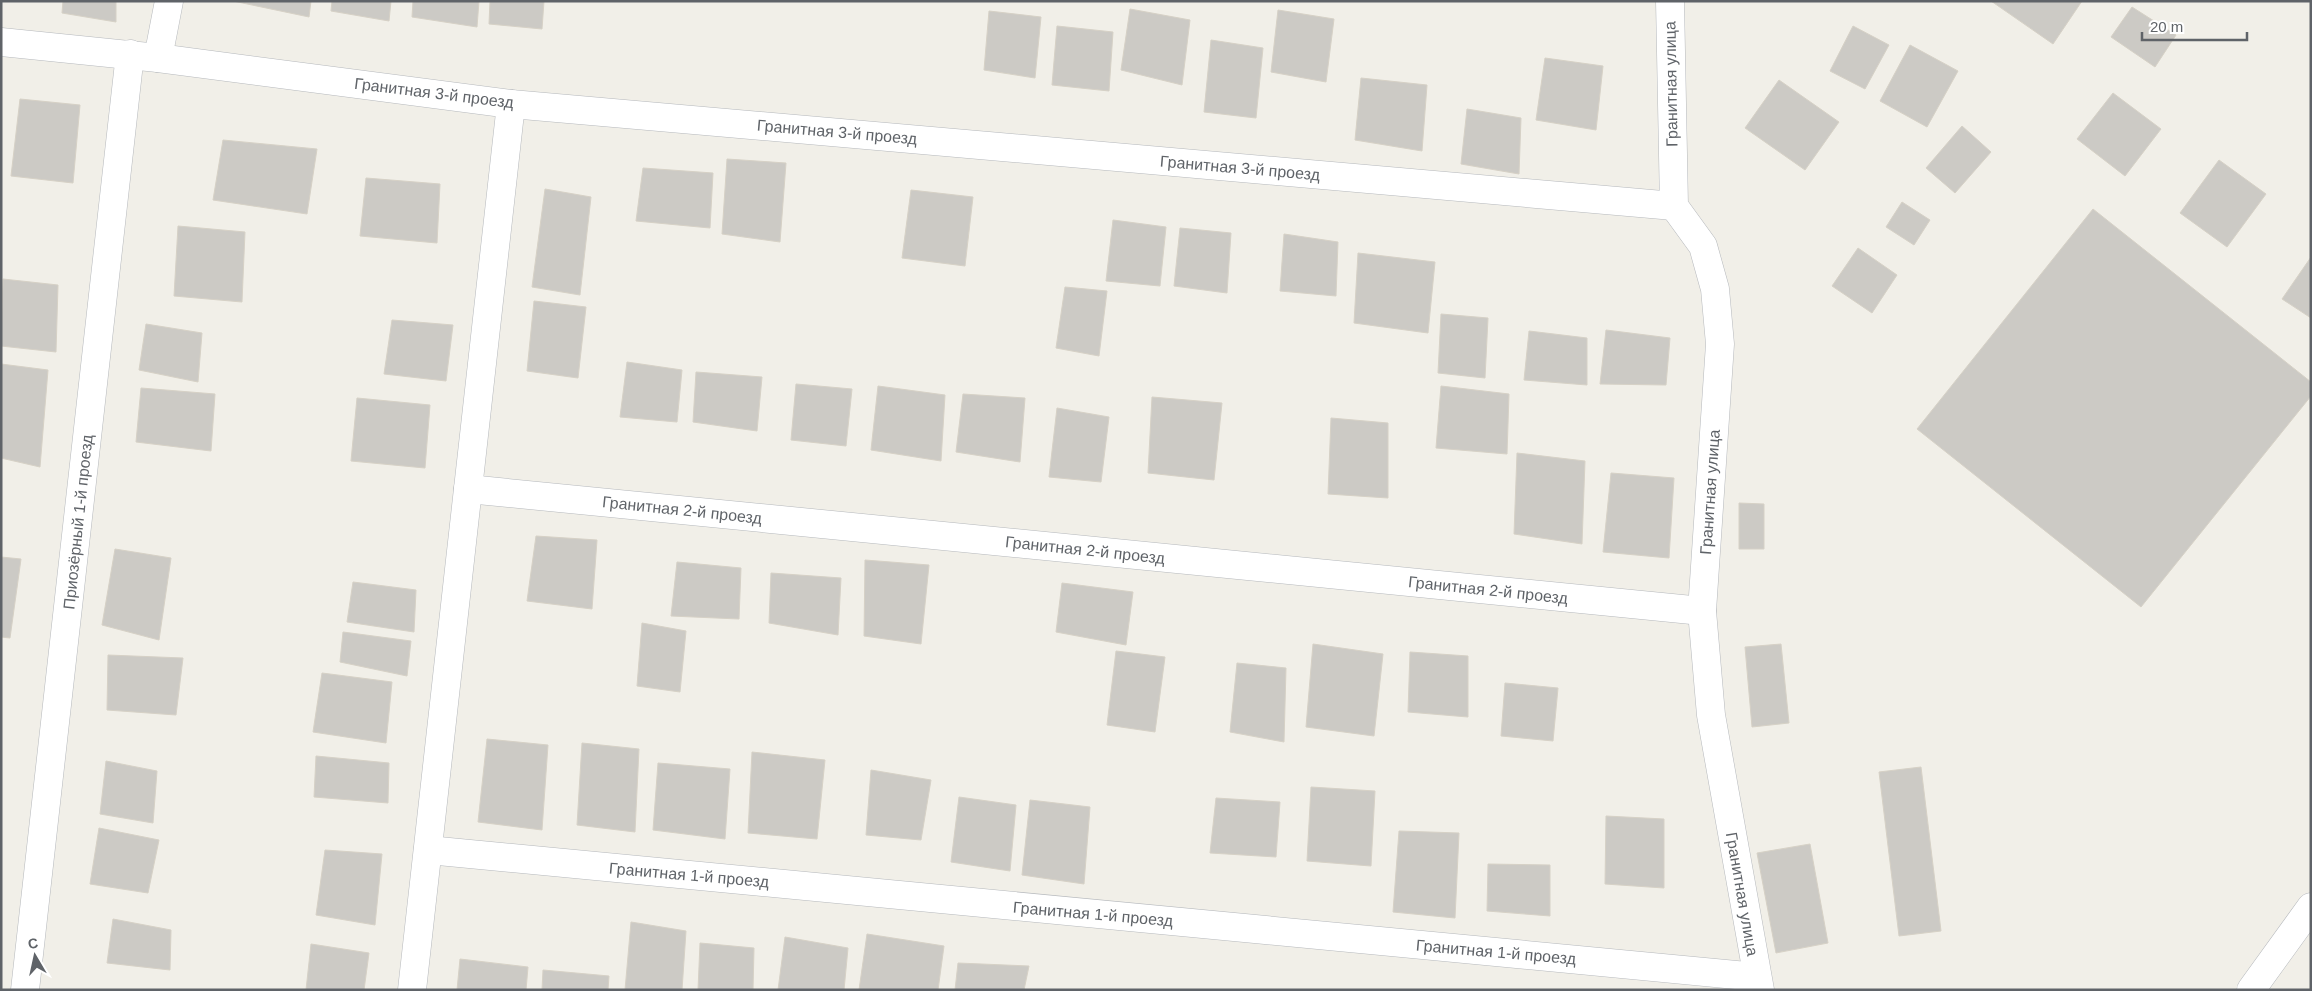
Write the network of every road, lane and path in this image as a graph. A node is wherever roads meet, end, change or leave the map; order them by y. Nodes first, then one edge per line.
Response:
1 (169, 1) edge
2 (1670, 1) edge
3 (1, 42) edge
4 (130, 54) junction
5 (158, 58) junction
6 (512, 104) junction
7 (1674, 206) junction
8 (468, 489) junction
9 (1702, 611) junction
10 (428, 850) junction
11 (2311, 907) edge
12 (1759, 983) edge
13 (25, 990) edge
14 (412, 990) edge
15 (2251, 990) edge

1 - 5 street
2 - 7 street, Гранитная улица
3 - 4 street, Гранитная 3-й проезд
4 - 5 street, Гранитная 3-й проезд
4 - 13 street, Приозёрный 1-й проезд
5 - 6 street, Гранитная 3-й проезд
6 - 7 street, Гранитная 3-й проезд
6 - 8 street
7 - 9 street, Гранитная улица
8 - 9 street, Гранитная 2-й проезд
8 - 10 street
9 - 12 street, Гранитная улица
10 - 12 street, Гранитная 1-й проезд
10 - 14 street
11 - 15 street

